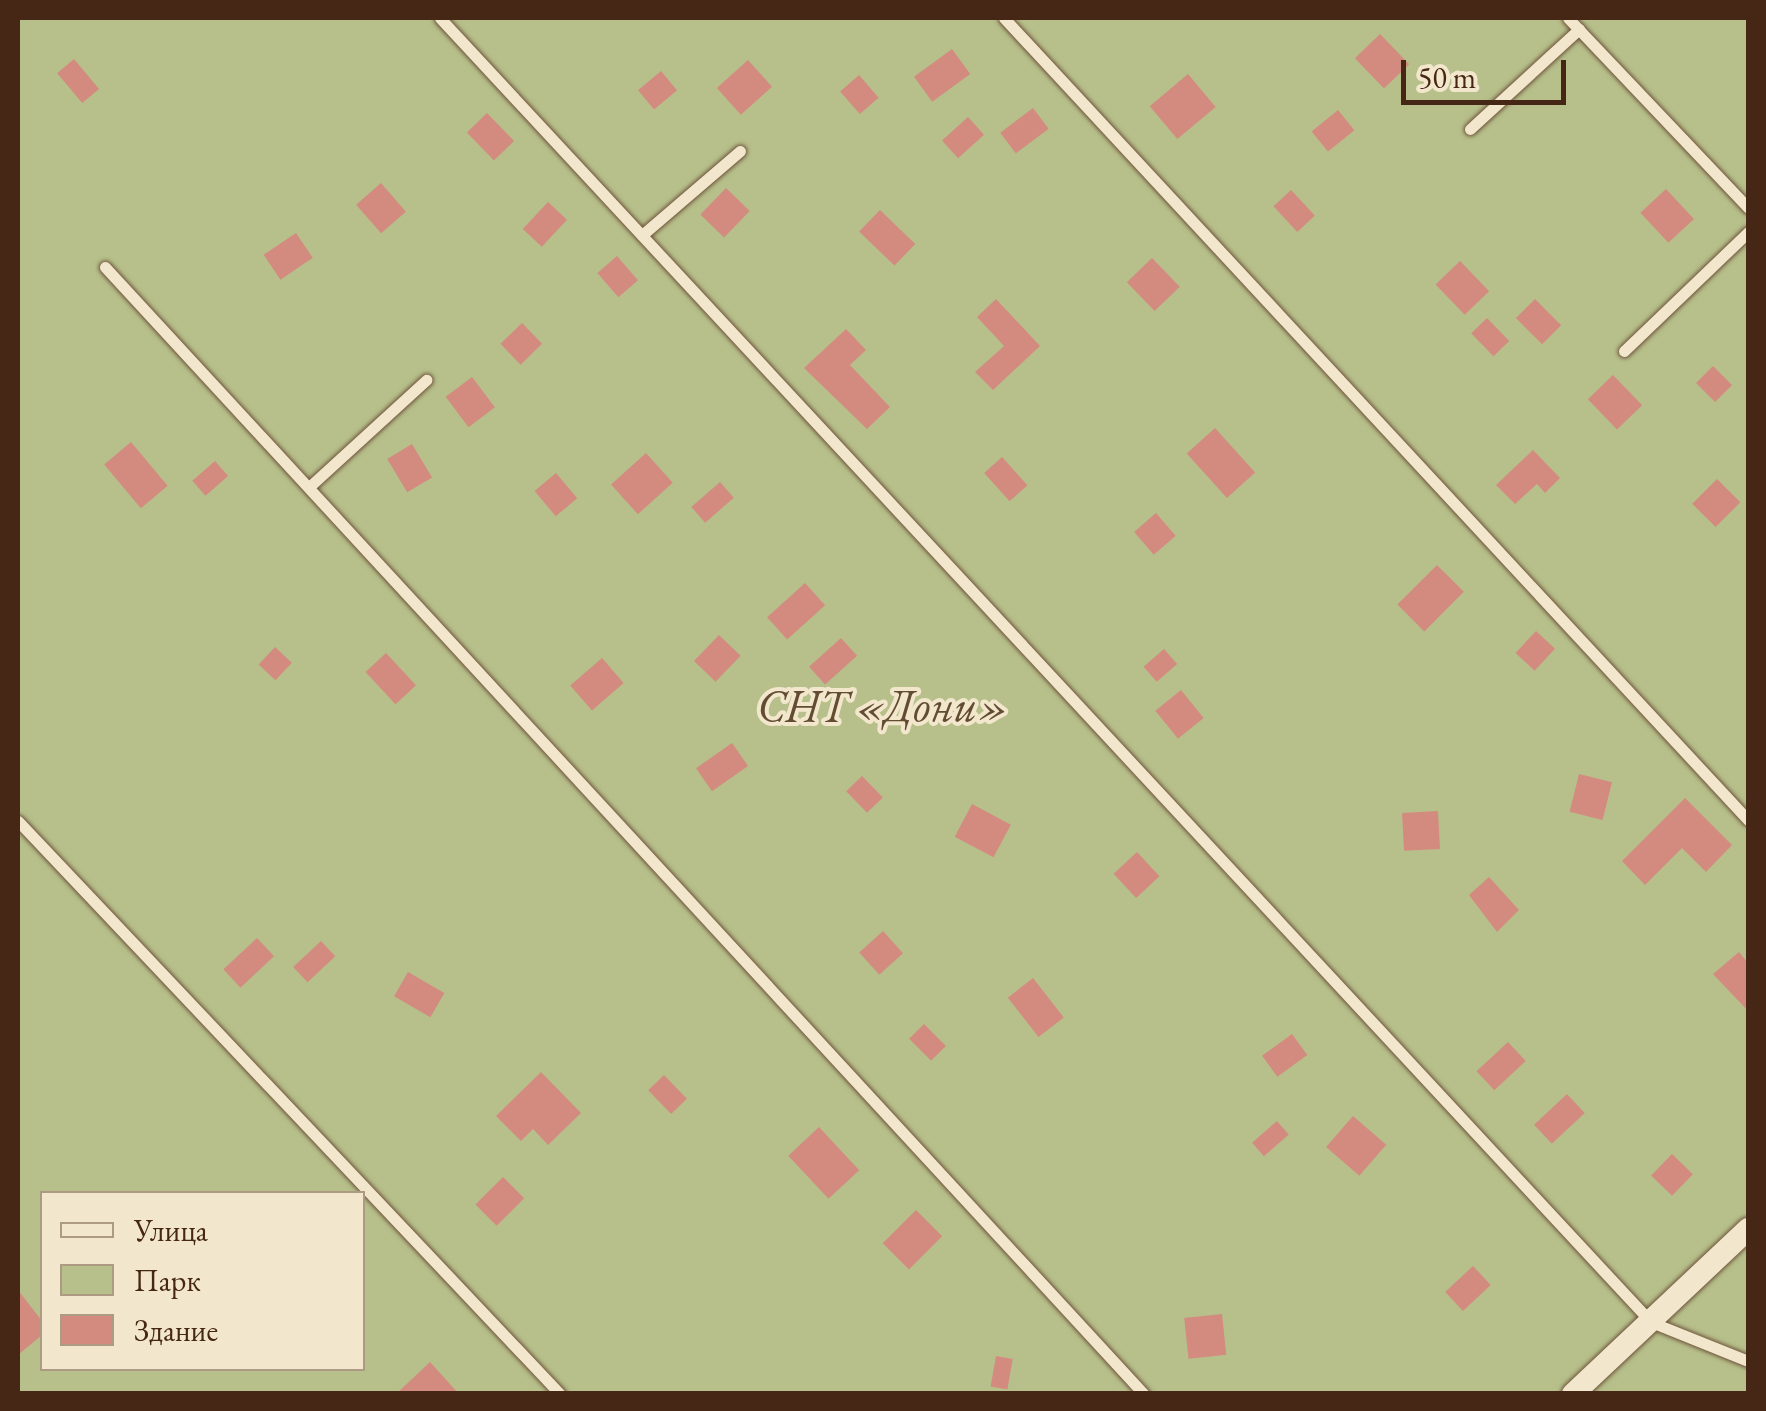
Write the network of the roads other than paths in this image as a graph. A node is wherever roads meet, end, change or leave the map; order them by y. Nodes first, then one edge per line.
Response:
1 (440, 18) edge
2 (1004, 18) edge
3 (1568, 18) edge
4 (1579, 29) junction
5 (1470, 129) dead end
6 (740, 151) dead end
7 (1748, 208) edge
8 (1748, 232) edge
9 (642, 235) junction
10 (105, 267) dead end
11 (1624, 352) dead end
12 (426, 380) dead end
13 (309, 487) junction
14 (1748, 820) edge
15 (18, 821) edge
16 (1748, 1230) edge
17 (1651, 1322) junction
18 (1748, 1362) edge
19 (560, 1394) edge
20 (1144, 1394) edge
21 (1573, 1394) edge

1 - 9 lane
2 - 14 lane
3 - 4 lane
4 - 5 lane
4 - 7 lane
6 - 9 lane
8 - 11 lane
9 - 17 lane
10 - 13 lane
12 - 13 lane
13 - 20 lane
15 - 19 lane
16 - 17 street
17 - 18 lane
17 - 21 street

